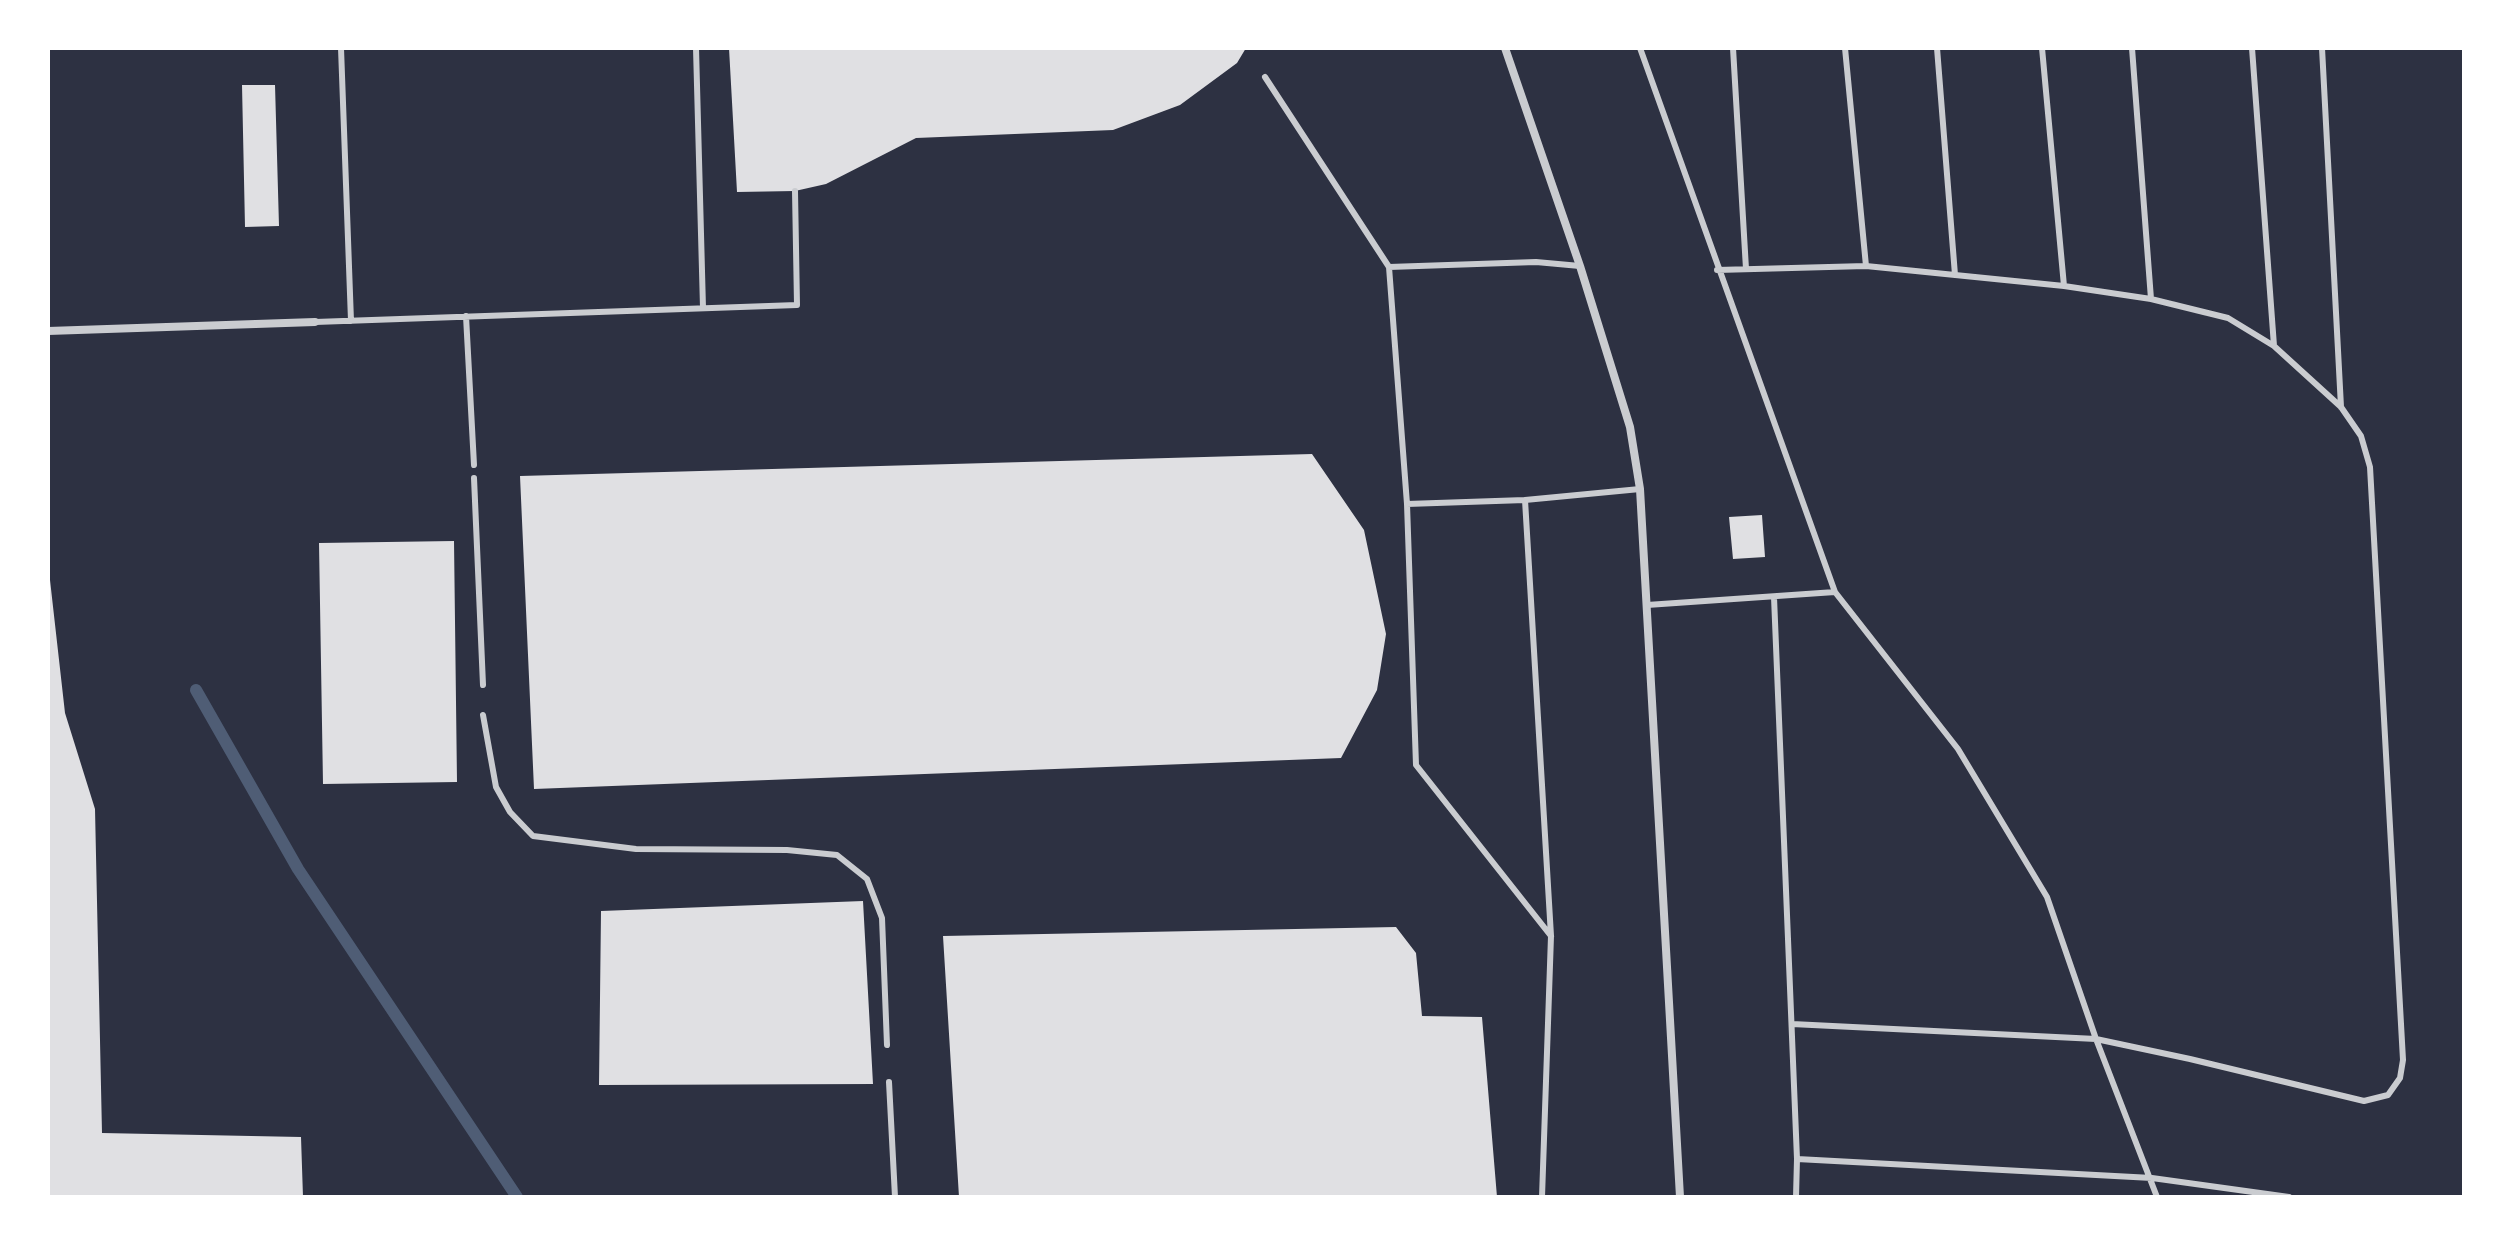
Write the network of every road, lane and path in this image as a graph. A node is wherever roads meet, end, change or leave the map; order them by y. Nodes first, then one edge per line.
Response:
1 (341, 48) edge
2 (696, 48) edge
3 (1505, 48) edge
4 (1640, 48) edge
5 (1733, 48) edge
6 (1845, 48) edge
7 (1937, 48) edge
8 (2042, 48) edge
9 (2132, 48) edge
10 (2252, 48) edge
11 (2322, 48) edge
12 (1265, 77) dead end
13 (795, 191) dead end
14 (1580, 266) junction
15 (1866, 266) junction
16 (1389, 267) junction
17 (1746, 269) junction
18 (1717, 270) junction
19 (1955, 275) junction
20 (2064, 286) junction
21 (2151, 299) junction
22 (703, 308) junction
23 (466, 316) junction
24 (351, 321) junction
25 (315, 322) joint
26 (48, 331) edge
27 (2274, 346) junction
28 (2341, 407) junction
29 (474, 465) dead end
30 (474, 478) dead end
31 (1640, 489) junction
32 (1525, 500) junction
33 (1407, 504) junction
34 (1835, 592) junction
35 (1774, 597) junction
36 (1647, 605) junction
37 (483, 685) dead end
38 (483, 715) dead end
39 (1551, 936) junction
40 (1792, 1024) junction
41 (2096, 1039) junction
42 (887, 1045) dead end
43 (889, 1082) dead end
44 (1797, 1159) junction
45 (2152, 1178) junction
46 (895, 1197) edge
47 (1542, 1197) edge
48 (1680, 1197) edge
49 (1796, 1197) edge
50 (2157, 1197) edge
51 (2289, 1197) edge

1 - 24 lane
2 - 22 lane
3 - 14 street
4 - 18 lane
5 - 17 lane
6 - 15 lane
7 - 19 lane
8 - 20 lane
9 - 21 lane
10 - 27 lane
11 - 28 lane
12 - 16 lane
13 - 22 lane
14 - 16 lane
14 - 31 street
15 - 17 lane
15 - 19 lane
16 - 33 lane
17 - 18 lane
18 - 34 lane
19 - 20 lane
20 - 21 lane
21 - 27 lane
22 - 23 lane
23 - 24 lane
23 - 29 lane
24 - 25 lane
25 - 26 street
27 - 28 lane
28 - 41 lane
30 - 37 lane
31 - 32 lane
31 - 36 street
32 - 33 lane
32 - 39 lane
33 - 39 lane
34 - 35 lane
34 - 41 lane
35 - 36 lane
35 - 40 lane
36 - 48 street
38 - 42 lane
39 - 47 lane
40 - 41 lane
40 - 44 lane
41 - 45 lane
43 - 46 lane
44 - 45 lane
44 - 49 lane
45 - 50 lane
45 - 51 lane

